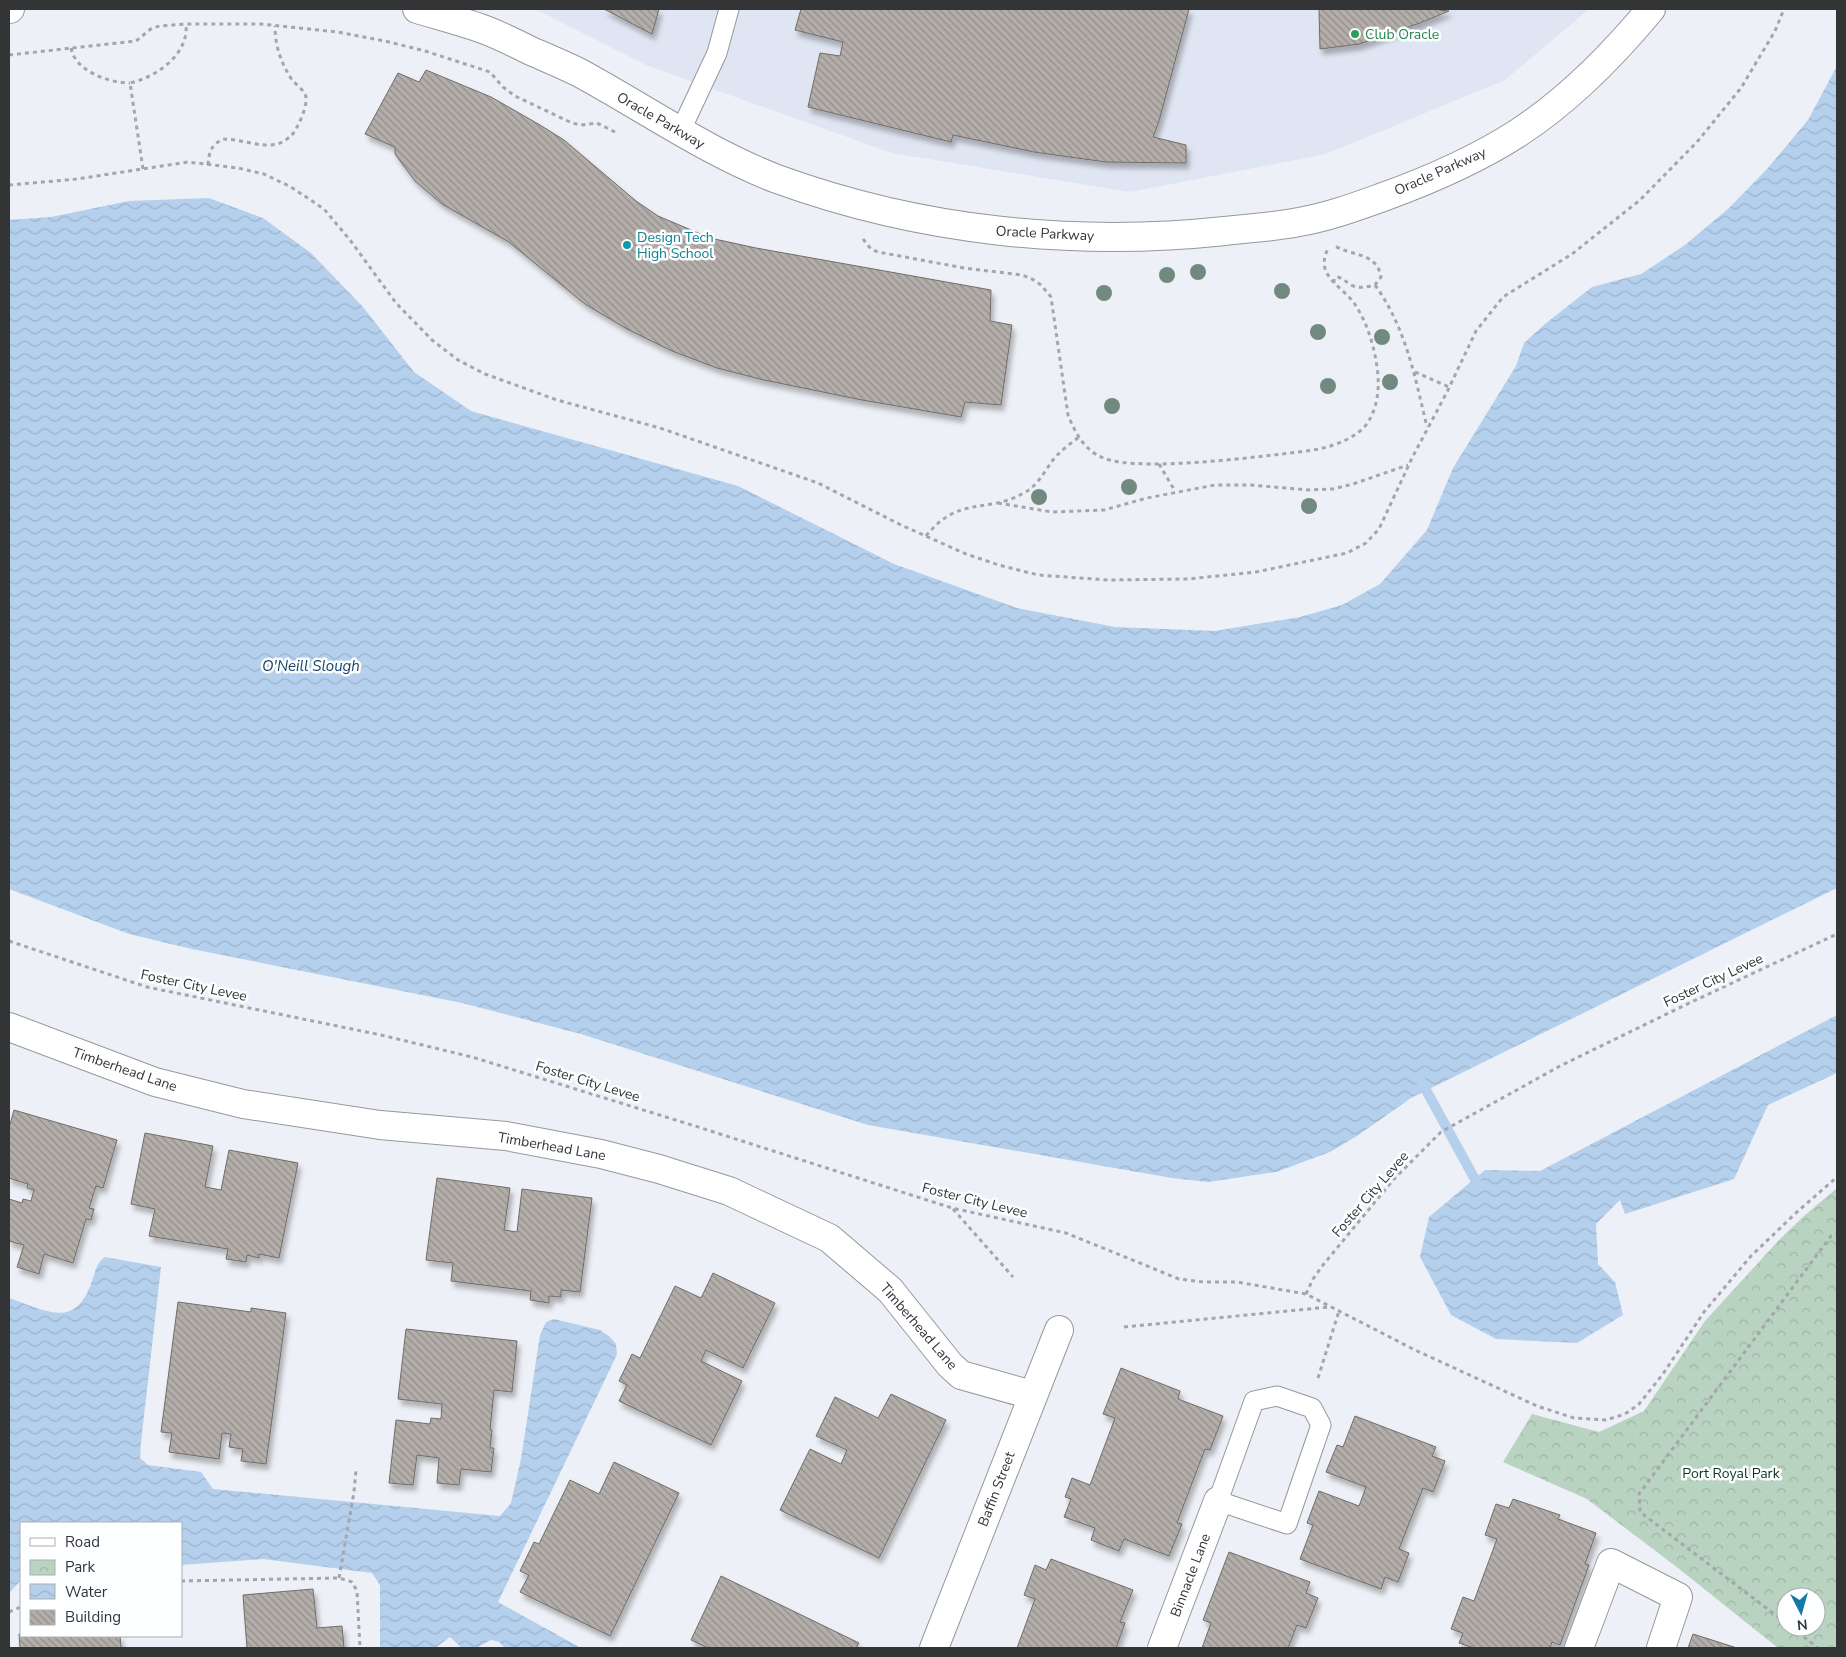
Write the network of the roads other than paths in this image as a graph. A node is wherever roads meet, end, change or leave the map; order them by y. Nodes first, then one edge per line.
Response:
1 (417, 9) edge
2 (729, 9) edge
3 (1651, 9) edge
4 (680, 132) junction
5 (9, 1027) edge
6 (1059, 1330) dead end
7 (1032, 1395) junction
8 (1218, 1501) junction
9 (934, 1648) edge
10 (1162, 1648) edge
11 (1579, 1648) edge
12 (1661, 1648) edge

1 - 4 street, Oracle Parkway
2 - 4 lane
3 - 4 street, Oracle Parkway
5 - 7 street, Timberhead Lane
6 - 7 street, Baffin Street
7 - 9 street, Baffin Street
8 - 8 lane
8 - 10 street, Binnacle Lane
11 - 12 street

